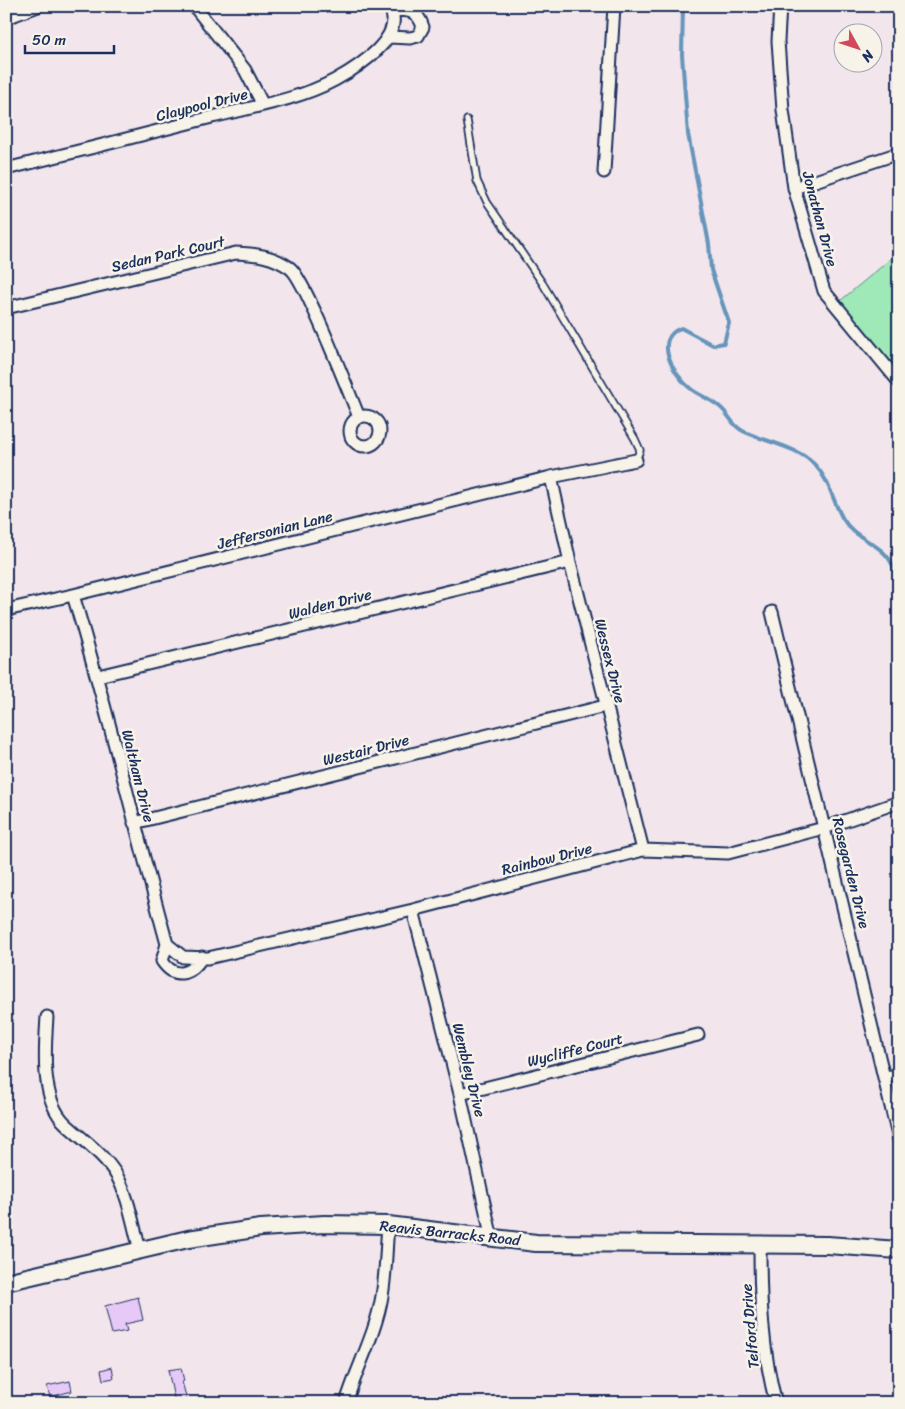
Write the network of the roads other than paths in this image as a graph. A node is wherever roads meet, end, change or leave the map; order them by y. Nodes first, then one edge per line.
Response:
1 (38, 6) edge
2 (194, 6) edge
3 (614, 6) edge
4 (780, 6) edge
5 (391, 8) edge
6 (6, 18) edge
7 (390, 38) junction
8 (263, 104) junction
9 (467, 120) dead end
10 (899, 153) edge
11 (6, 169) edge
12 (604, 172) dead end
13 (794, 188) junction
14 (6, 308) edge
15 (899, 382) edge
16 (359, 417) dead end
17 (636, 460) joint
18 (551, 477) junction
19 (570, 562) junction
20 (73, 595) junction
21 (6, 610) edge
22 (772, 612) dead end
23 (98, 676) junction
24 (605, 706) junction
25 (899, 802) edge
26 (134, 823) junction
27 (824, 828) junction
28 (643, 850) junction
29 (413, 910) junction
30 (167, 944) junction
31 (202, 958) junction
32 (47, 1017) dead end
33 (698, 1035) dead end
34 (899, 1075) edge
35 (885, 1077) junction
36 (460, 1094) junction
37 (899, 1140) edge
38 (388, 1226) junction
39 (492, 1239) junction
40 (760, 1245) junction
41 (140, 1250) junction
42 (899, 1250) edge
43 (6, 1282) edge
44 (346, 1403) edge
45 (776, 1403) edge

1 - 6 street
2 - 8 street
3 - 12 street
4 - 13 street, Jonathan Drive
5 - 7 street
5 - 7 street
7 - 8 street, Claypool Drive
8 - 11 street, Claypool Drive
9 - 17 lane
10 - 13 street
13 - 15 street, Jonathan Drive
14 - 16 street, Sedan Park Court
17 - 18 street, Jeffersonian Lane
18 - 19 street, Wessex Drive
18 - 20 street, Jeffersonian Lane
19 - 23 street, Walden Drive
19 - 24 street, Wessex Drive
20 - 21 street, Jeffersonian Lane
20 - 23 street, Waltham Drive
22 - 27 street, Rosegarden Drive
23 - 26 street, Waltham Drive
24 - 26 street, Westair Drive
24 - 28 street, Wessex Drive
25 - 27 street, Rainbow Drive
26 - 30 street, Waltham Drive
27 - 28 street, Rainbow Drive
27 - 35 street, Rosegarden Drive
28 - 29 street, Rainbow Drive
29 - 31 street, Rainbow Drive
29 - 36 street, Wembley Drive
30 - 31 street, Rainbow Drive
30 - 31 street, Rainbow Drive
32 - 41 street
33 - 36 street, Wycliffe Court
34 - 35 street
35 - 37 street, Rosegarden Drive
36 - 39 street, Wembley Drive
38 - 39 main road, Reavis Barracks Road
38 - 41 main road, Reavis Barracks Road
38 - 44 street
39 - 40 main road, Reavis Barracks Road
40 - 42 main road, Reavis Barracks Road
40 - 45 street, Telford Drive
41 - 43 main road, Reavis Barracks Road

